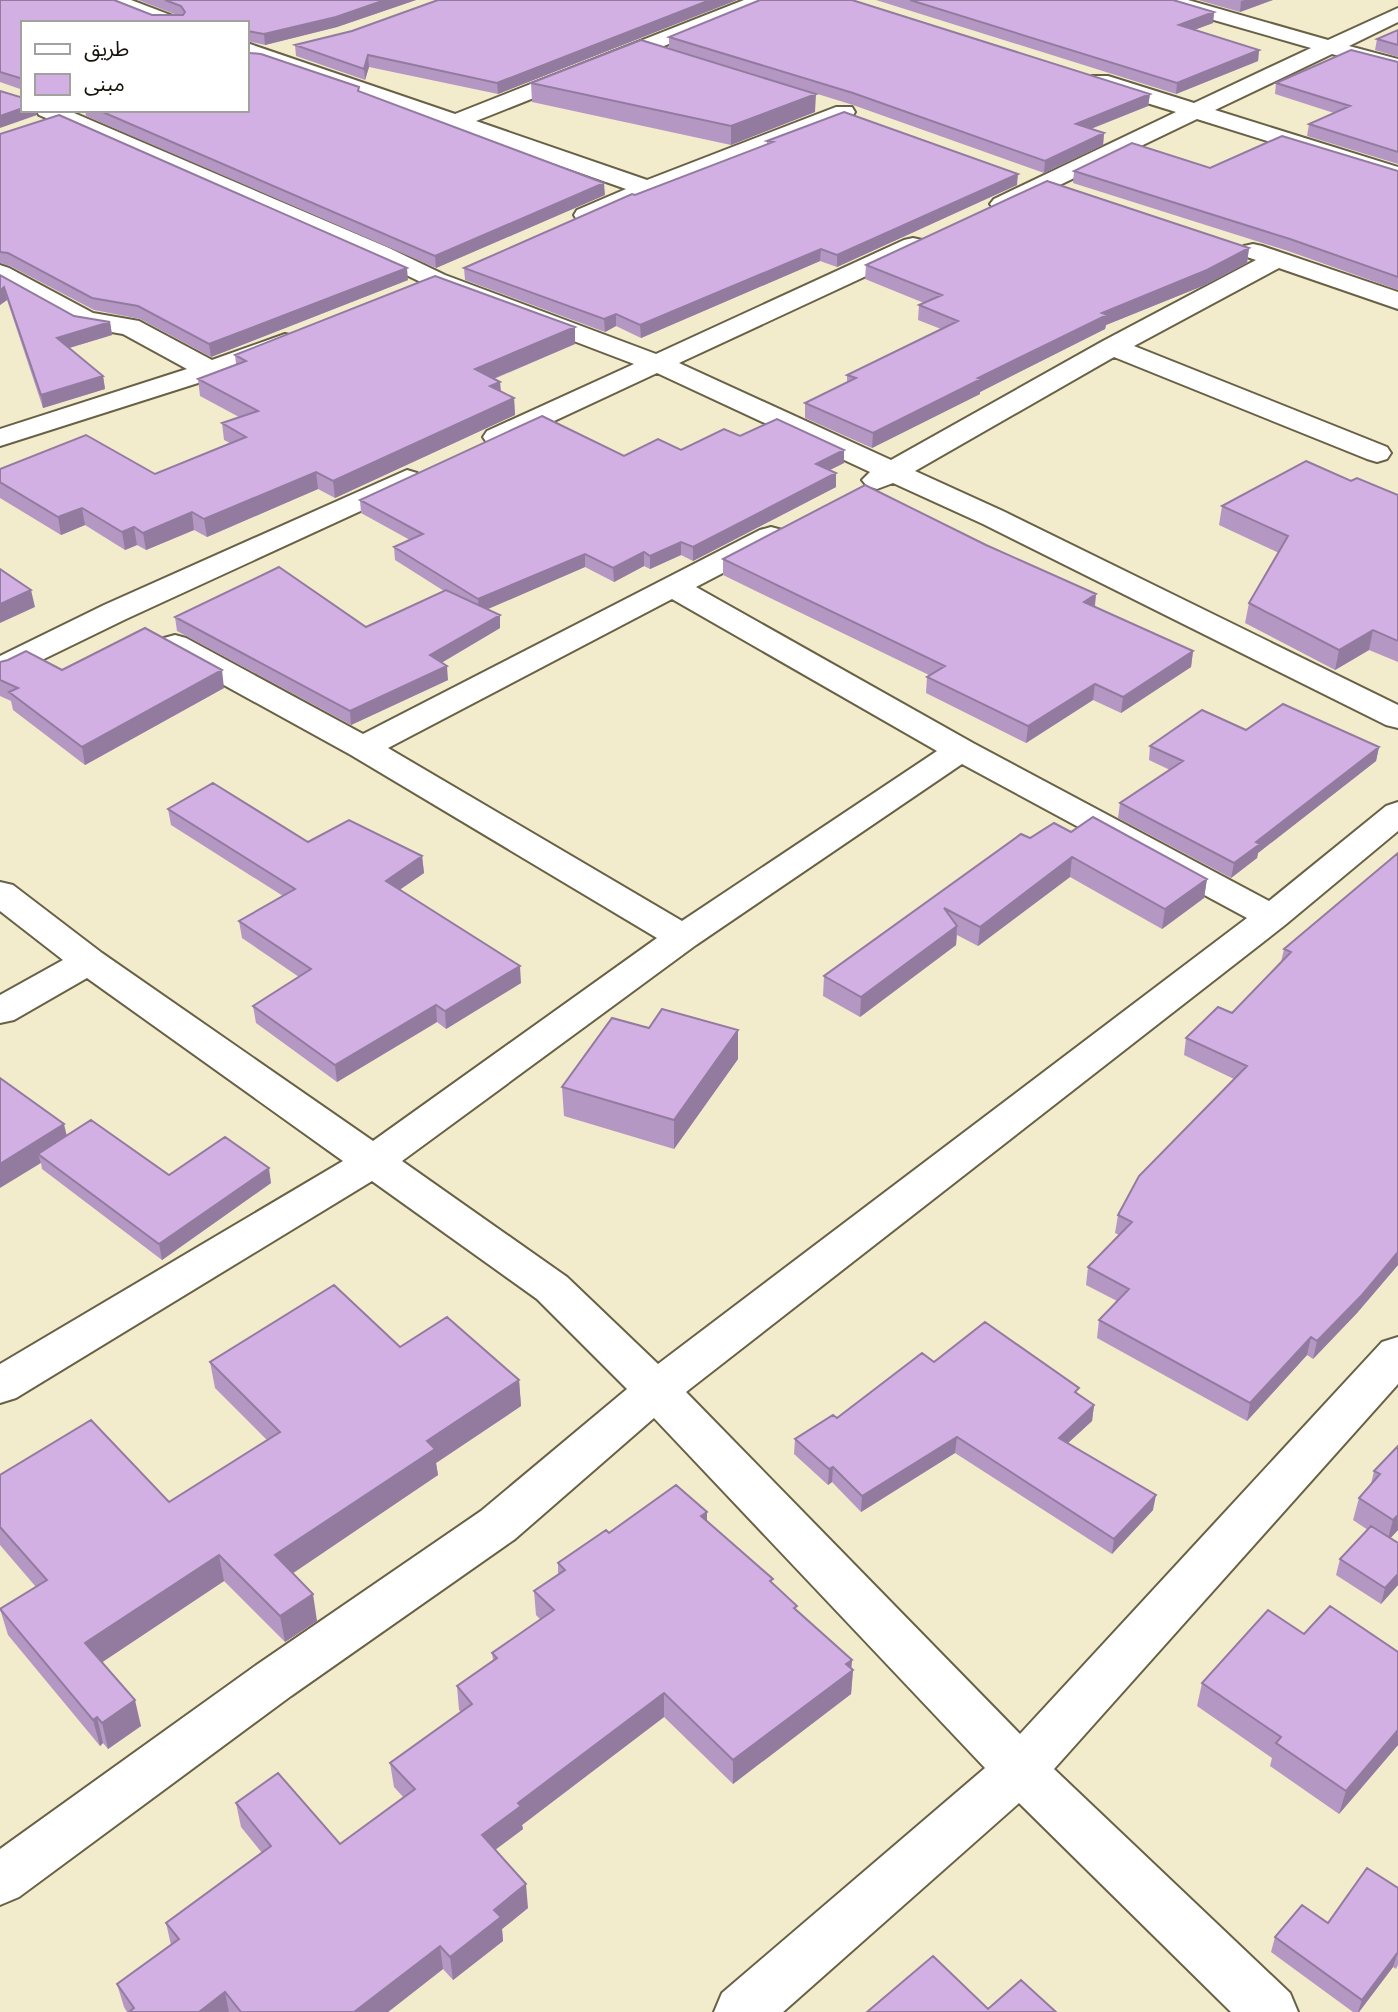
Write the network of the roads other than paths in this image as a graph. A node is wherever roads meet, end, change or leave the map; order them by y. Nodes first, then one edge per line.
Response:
1 (112, 0) edge
2 (762, 0) edge
3 (1165, 0) edge
4 (1398, 14) edge
5 (169, 21) edge
6 (298, 47) edge
7 (1333, 47) junction
8 (640, 48) junction
9 (252, 55) edge
10 (678, 60) edge
11 (1398, 66) edge
12 (1079, 75) edge
13 (806, 100) edge
14 (844, 112) junction
15 (1195, 112) junction
16 (56, 115) edge
17 (869, 121) edge
18 (454, 122) junction
19 (1020, 175) edge
20 (1398, 175) edge
21 (1045, 184) junction
22 (647, 188) junction
23 (1071, 192) edge
24 (982, 213) edge
25 (560, 226) edge
26 (933, 236) edge
27 (1226, 242) edge
28 (1278, 259) junction
29 (473, 264) edge
30 (4, 279) edge
31 (424, 285) junction
32 (1398, 300) edge
33 (302, 335) edge
34 (1112, 347) junction
35 (659, 364) junction
36 (210, 370) junction
37 (0, 439) edge
38 (475, 448) edge
39 (1391, 451) edge
40 (426, 470) edge
41 (893, 471) junction
42 (856, 491) edge
43 (795, 523) edge
44 (673, 587) junction
45 (115, 612) junction
46 (0, 668) edge
47 (1398, 718) edge
48 (363, 748) junction
49 (961, 750) junction
50 (1398, 813) edge
51 (0, 893) edge
52 (1272, 916) junction
53 (683, 937) junction
54 (89, 961) junction
55 (0, 1012) edge
56 (372, 1162) junction
57 (1398, 1354) edge
58 (0, 1386) edge
59 (656, 1390) junction
60 (1020, 1770) junction
61 (0, 1880) edge
62 (742, 2012) edge
63 (1270, 2012) edge

1 - 5 street
2 - 8 street
3 - 7 street
4 - 7 street
6 - 9 street
7 - 11 street
7 - 15 street
8 - 10 street
8 - 18 street
9 - 18 street
12 - 15 street
13 - 14 street
14 - 17 street
14 - 22 street
15 - 20 street
15 - 21 street
16 - 31 street
18 - 22 street
19 - 21 street
21 - 23 street
21 - 24 street
22 - 25 street
26 - 35 street
27 - 28 street
28 - 32 street
28 - 34 street
29 - 31 street
30 - 36 street
31 - 35 street
33 - 36 street
34 - 39 street
34 - 41 street
35 - 38 street
35 - 41 street
36 - 37 street
40 - 45 street
41 - 42 street
41 - 47 street
43 - 44 street
44 - 48 street
44 - 49 street
45 - 46 street
45 - 48 street
48 - 53 street
49 - 52 street
49 - 53 street
50 - 52 street
51 - 54 street
52 - 59 street
53 - 56 street
54 - 55 street
54 - 56 street
56 - 58 street
56 - 59 street
57 - 60 street
59 - 60 street
59 - 61 street
60 - 62 street
60 - 63 street

